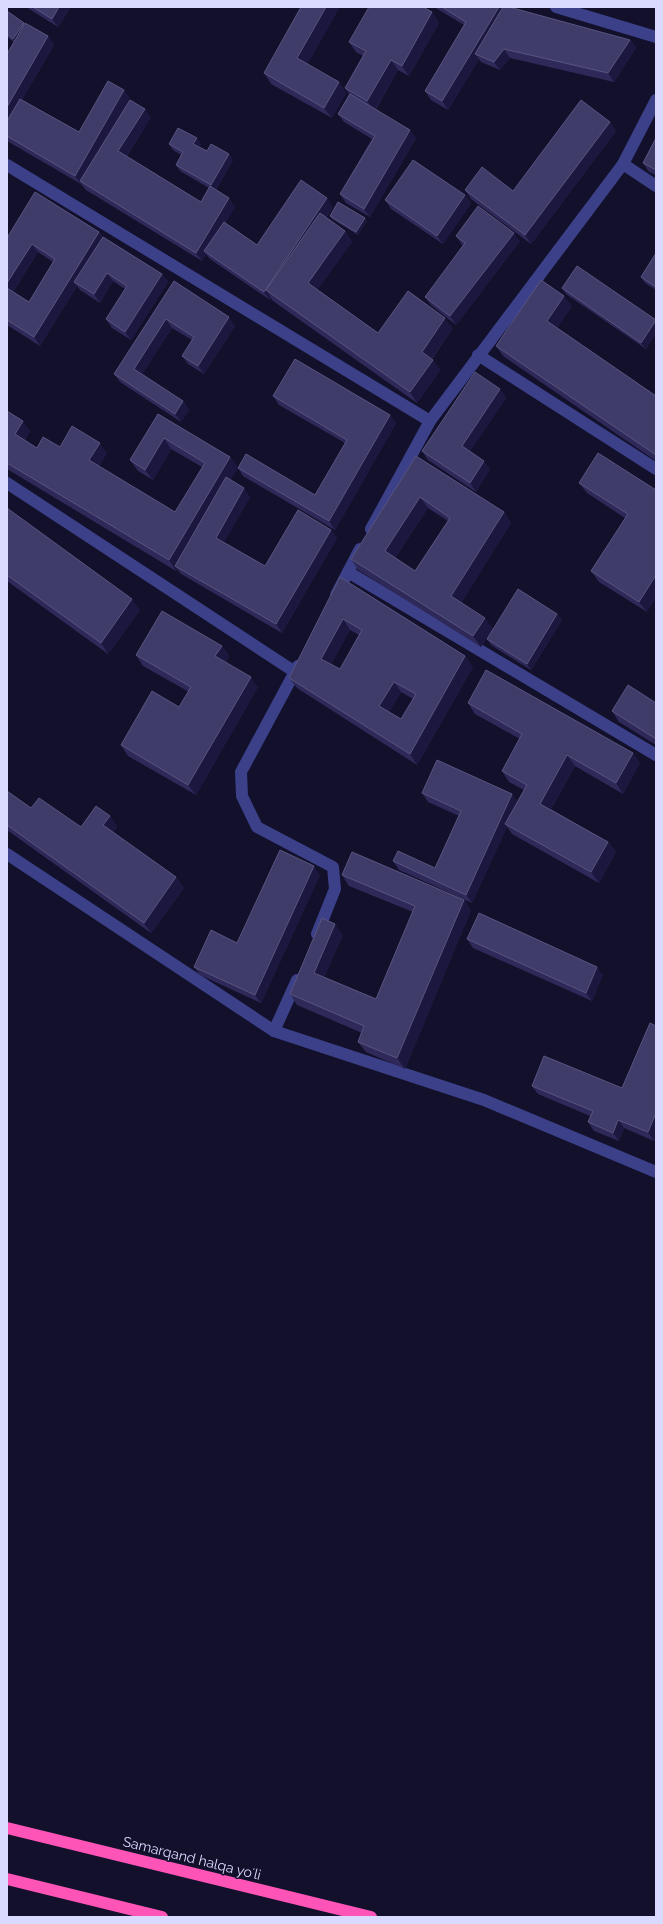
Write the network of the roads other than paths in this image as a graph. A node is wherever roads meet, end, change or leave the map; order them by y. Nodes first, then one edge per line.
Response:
1 (556, 7) edge
2 (656, 37) edge
3 (656, 100) edge
4 (623, 164) junction
5 (7, 166) edge
6 (656, 186) edge
7 (478, 355) junction
8 (430, 421) junction
9 (656, 469) edge
10 (7, 483) edge
11 (348, 572) junction
12 (330, 605) edge
13 (302, 658) edge
14 (295, 672) junction
15 (656, 755) edge
16 (7, 854) edge
17 (311, 948) edge
18 (302, 968) edge
19 (274, 1031) junction
20 (656, 1172) edge
21 (7, 1828) edge
22 (7, 1879) edge
23 (162, 1917) edge
24 (371, 1917) edge

1 - 2 street
3 - 4 street
4 - 6 street
4 - 7 street
5 - 8 street
7 - 8 street
7 - 9 street
8 - 11 street
10 - 14 street
11 - 12 street
11 - 15 street
13 - 14 street
14 - 17 street
16 - 19 street
18 - 19 street
19 - 20 street
21 - 24 highway, Samarqand halqa yoʻli
22 - 23 highway

